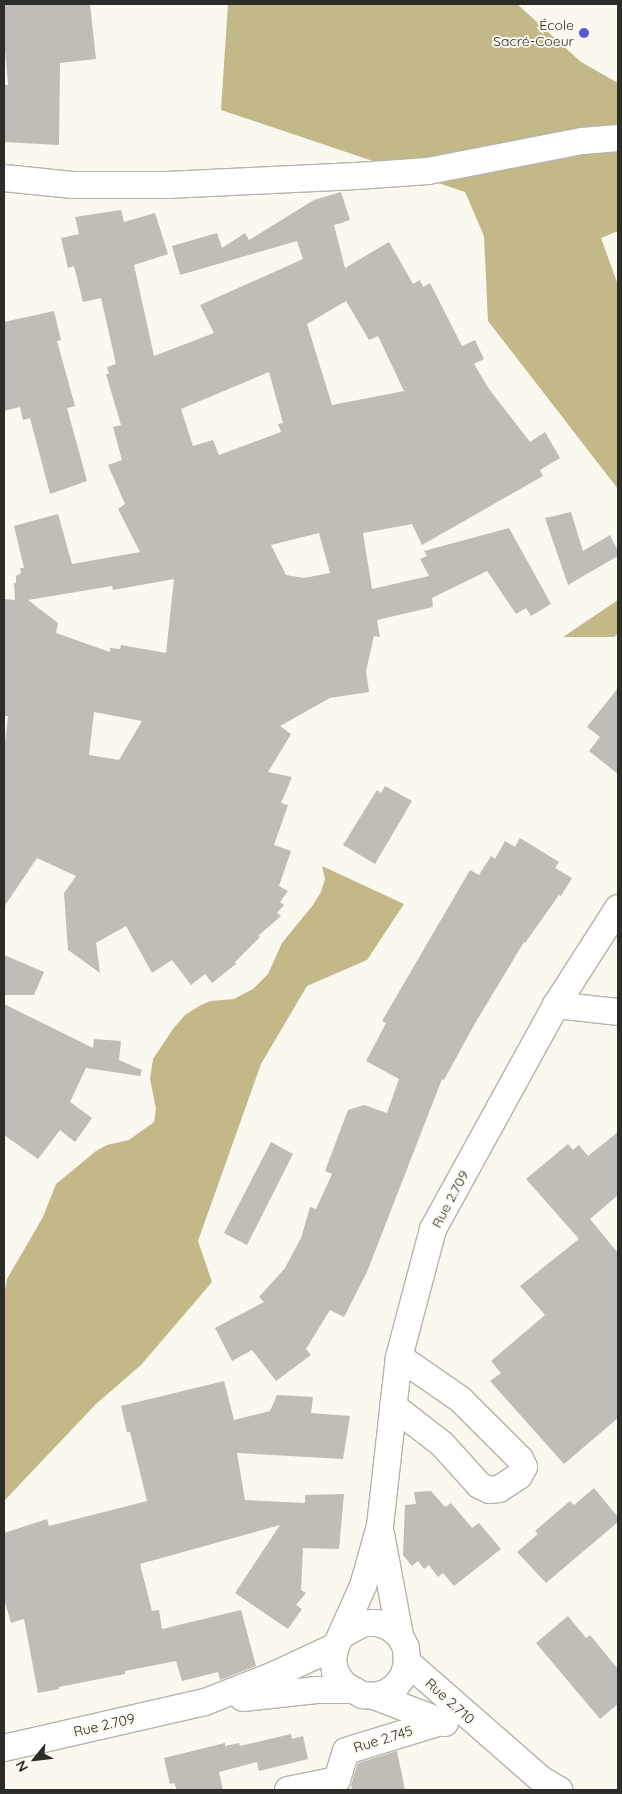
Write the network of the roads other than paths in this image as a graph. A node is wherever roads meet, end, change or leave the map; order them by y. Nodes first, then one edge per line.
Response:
1 (618, 138) edge
2 (4, 178) edge
3 (618, 908) edge
4 (556, 1005) junction
5 (618, 1012) edge
6 (399, 1357) junction
7 (393, 1406) junction
8 (380, 1526) junction
9 (345, 1636) junction
10 (400, 1636) junction
11 (407, 1662) junction
12 (362, 1693) junction
13 (205, 1702) junction
14 (441, 1722) junction
15 (493, 1739) junction
16 (4, 1748) edge
17 (545, 1787) edge
18 (288, 1790) edge

1 - 2 street
3 - 4 street, Rue 2.709
4 - 5 street
4 - 6 street, Rue 2.709
6 - 7 street, Rue 2.709
6 - 7 street
7 - 8 street, Rue 2.709
8 - 9 street, Rue 2.709
8 - 10 street, Rue 2.709
9 - 10 street
9 - 12 street
9 - 13 street, Rue 2.709
10 - 11 street
11 - 12 street
11 - 15 street, Rue 2.710
12 - 13 street, Rue 2.709
12 - 14 street, Rue 2.710
13 - 16 street, Rue 2.709
14 - 15 street, Rue 2.710
14 - 18 street, Rue 2.745
15 - 17 street, Rue 2.710

